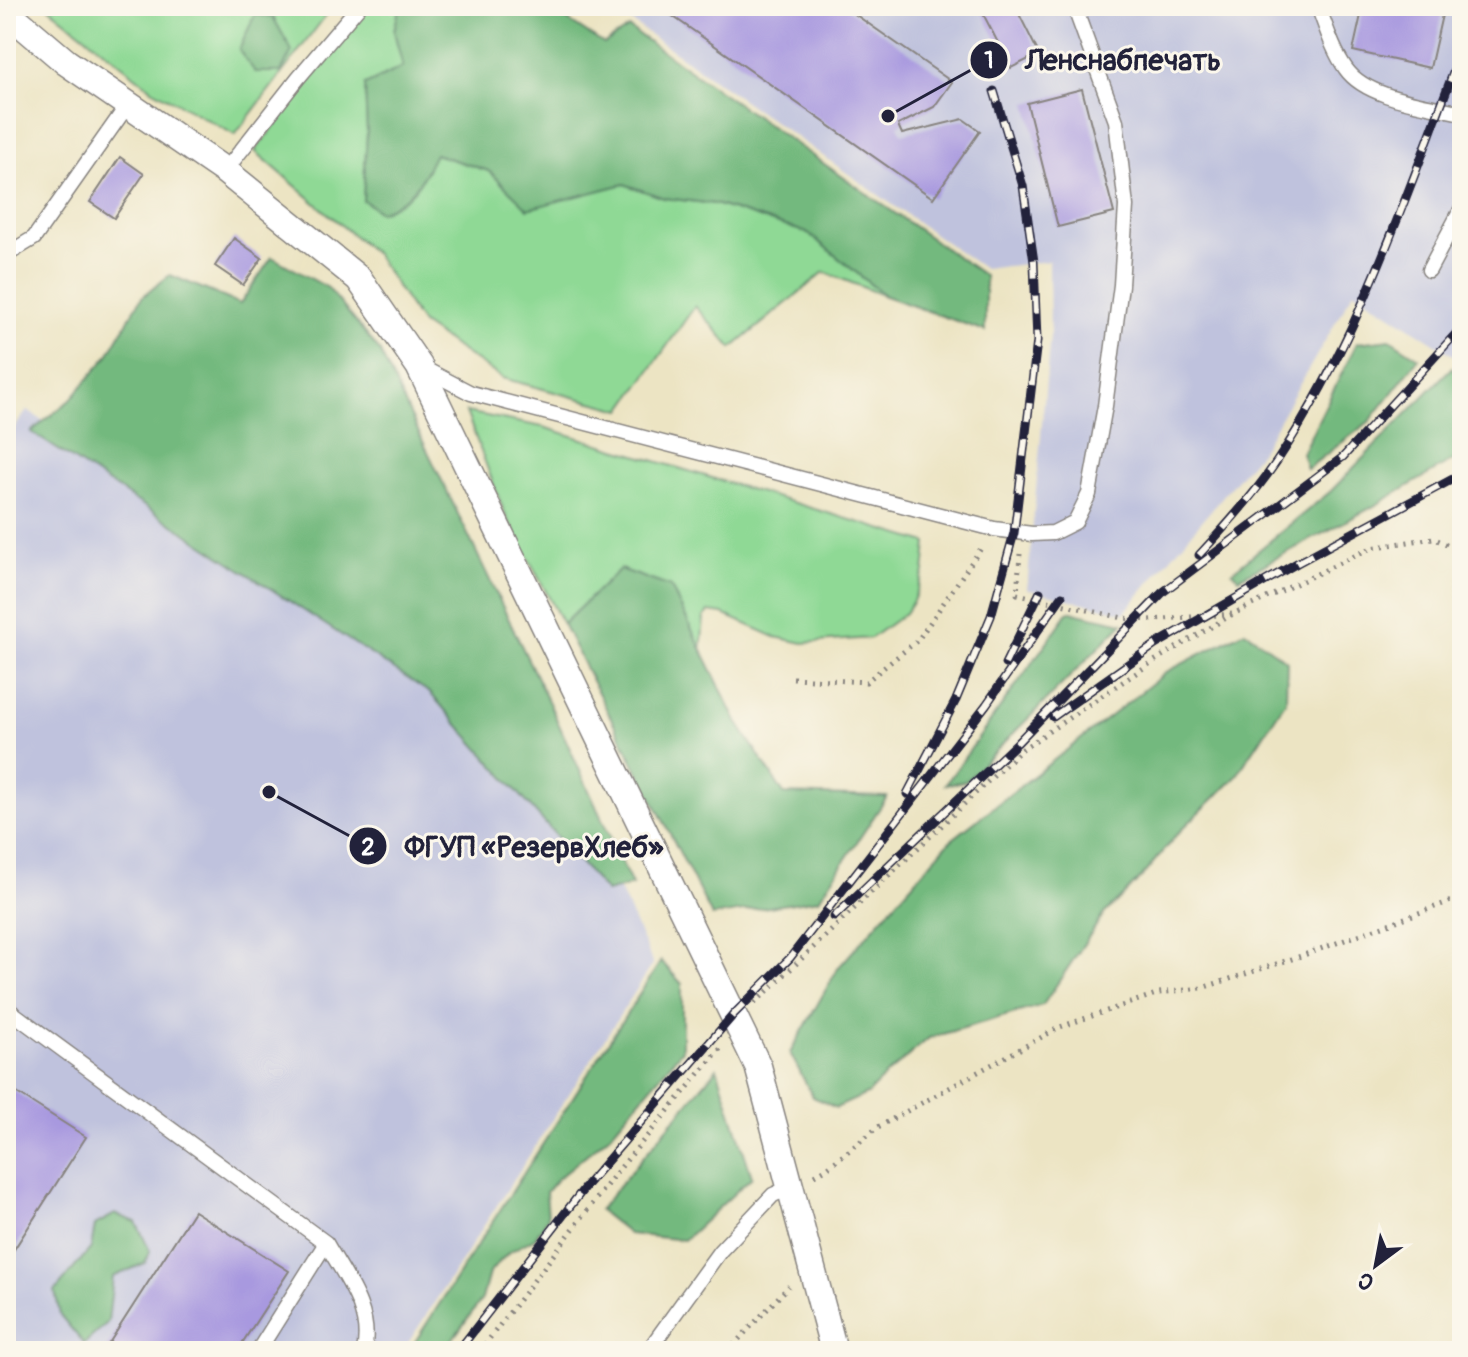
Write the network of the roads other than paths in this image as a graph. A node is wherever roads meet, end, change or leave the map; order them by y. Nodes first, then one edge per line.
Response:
1 (359, 6) edge
2 (1074, 6) edge
3 (1318, 6) edge
4 (6, 11) edge
5 (129, 103) junction
6 (1462, 113) edge
7 (225, 171) junction
8 (1462, 208) edge
9 (6, 255) edge
10 (1429, 270) dead end
11 (419, 366) junction
12 (6, 1008) edge
13 (789, 1188) junction
14 (326, 1243) junction
15 (258, 1351) edge
16 (364, 1351) edge
17 (648, 1351) edge
18 (834, 1351) edge

1 - 7 lane
2 - 11 lane
3 - 6 lane
4 - 5 street
5 - 7 street
5 - 9 lane
7 - 11 street
8 - 10 lane
11 - 13 street
12 - 14 lane
13 - 17 lane
13 - 18 street
14 - 15 lane
14 - 16 lane

